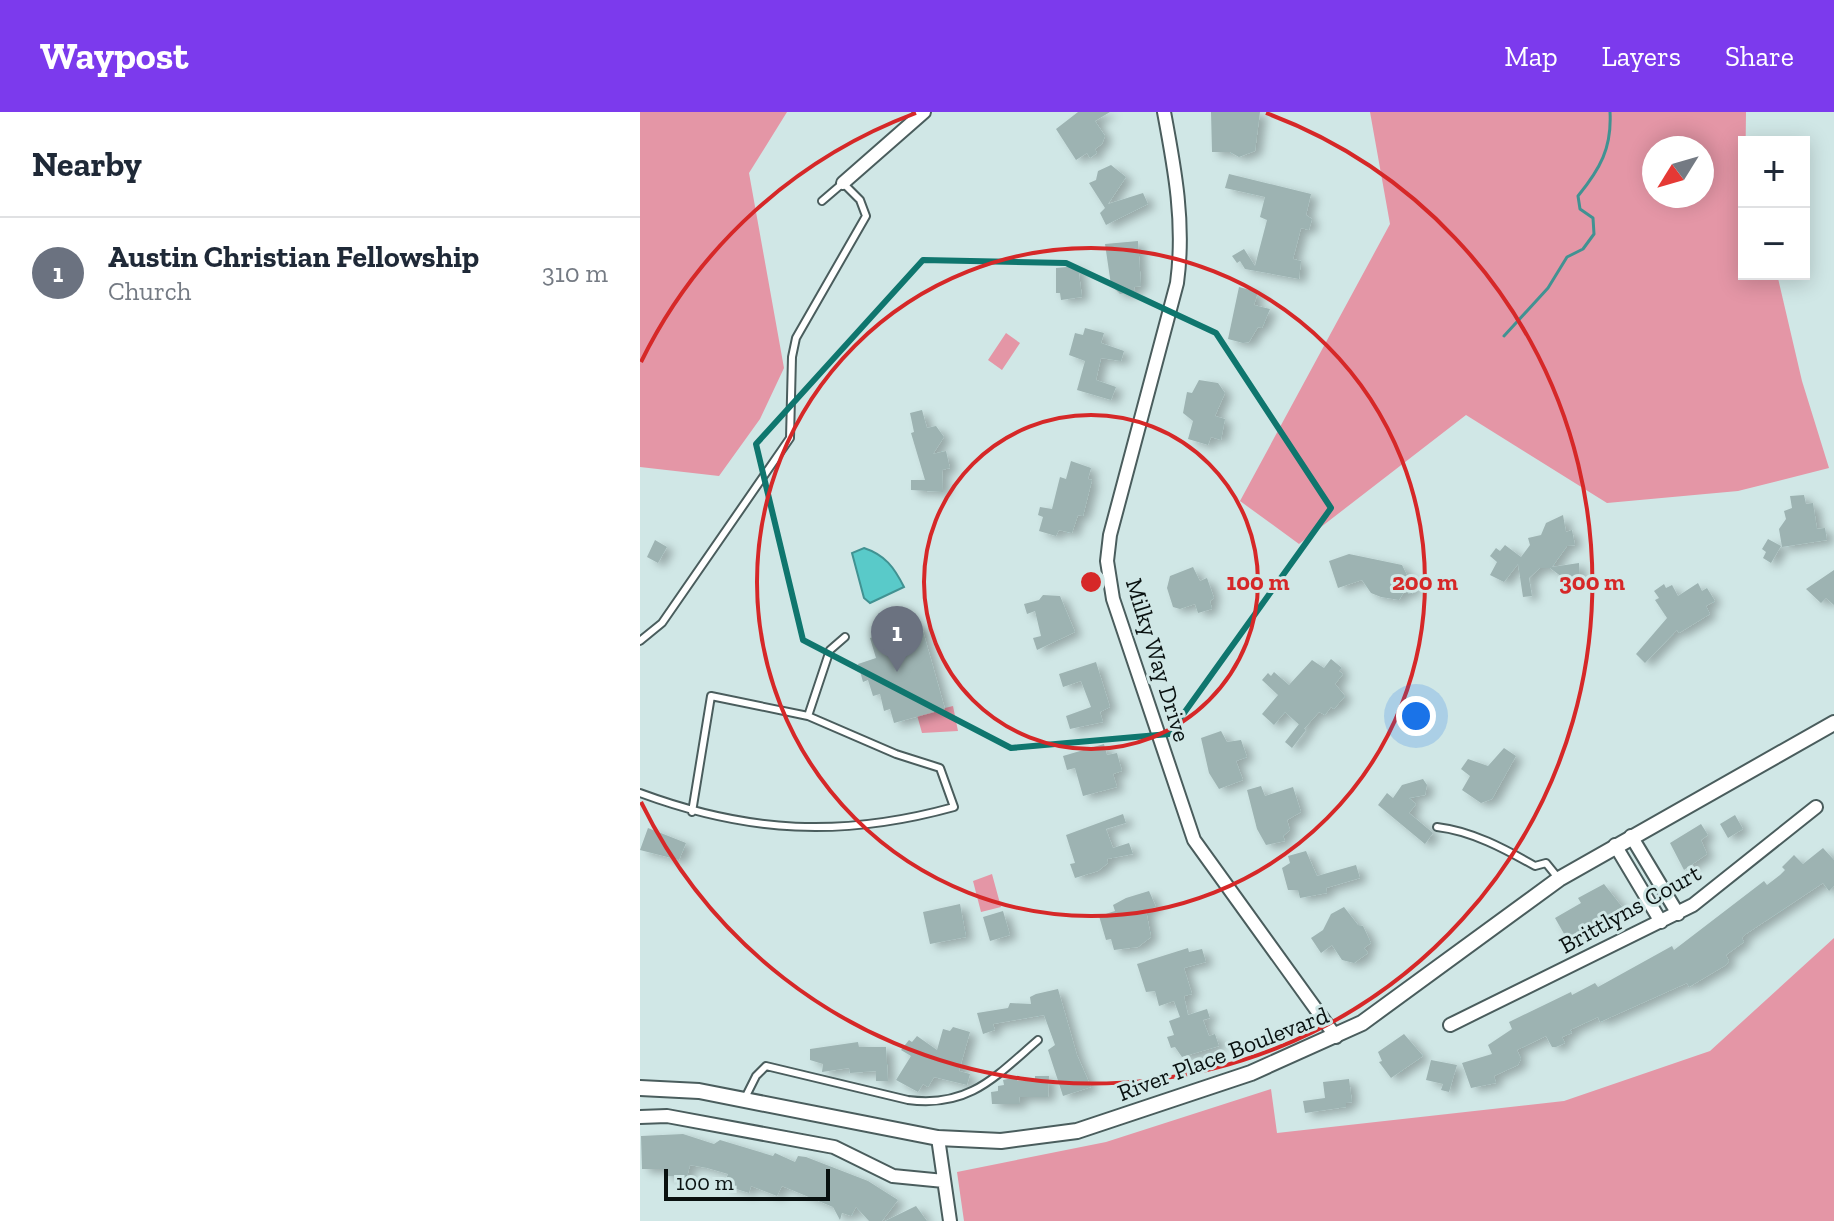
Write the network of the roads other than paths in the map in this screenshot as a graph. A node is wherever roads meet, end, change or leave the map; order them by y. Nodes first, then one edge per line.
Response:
1 (924, 112) edge
2 (1164, 112) edge
3 (843, 183) junction
4 (822, 201) dead end
5 (845, 637) dead end
6 (640, 641) edge
7 (808, 716) junction
8 (1834, 723) edge
9 (640, 793) edge
10 (1816, 807) dead end
11 (692, 812) junction
12 (1437, 827) dead end
13 (1631, 836) junction
14 (1615, 845) junction
15 (1559, 879) junction
16 (1678, 914) junction
17 (1661, 922) junction
18 (1450, 1025) dead end
19 (1336, 1037) junction
20 (1038, 1040) dead end
21 (640, 1088) edge
22 (744, 1100) junction
23 (640, 1117) edge
24 (938, 1138) junction
25 (944, 1181) junction
26 (950, 1221) edge

1 - 3 street
2 - 19 street, Milky Way Drive
3 - 4 lane
3 - 6 lane
5 - 7 lane
7 - 11 lane
7 - 11 lane
8 - 13 street, River Place Boulevard
9 - 11 lane
10 - 16 street, Brittlyns Court
12 - 15 lane
13 - 14 street, River Place Boulevard
13 - 16 street
14 - 15 street, River Place Boulevard
14 - 17 street
15 - 19 street, River Place Boulevard
16 - 17 street, Brittlyns Court
17 - 18 street, Brittlyns Court
19 - 24 street, River Place Boulevard
20 - 22 lane
21 - 22 street, River Place Boulevard
22 - 24 street, River Place Boulevard
23 - 25 street
24 - 25 street
25 - 26 street

